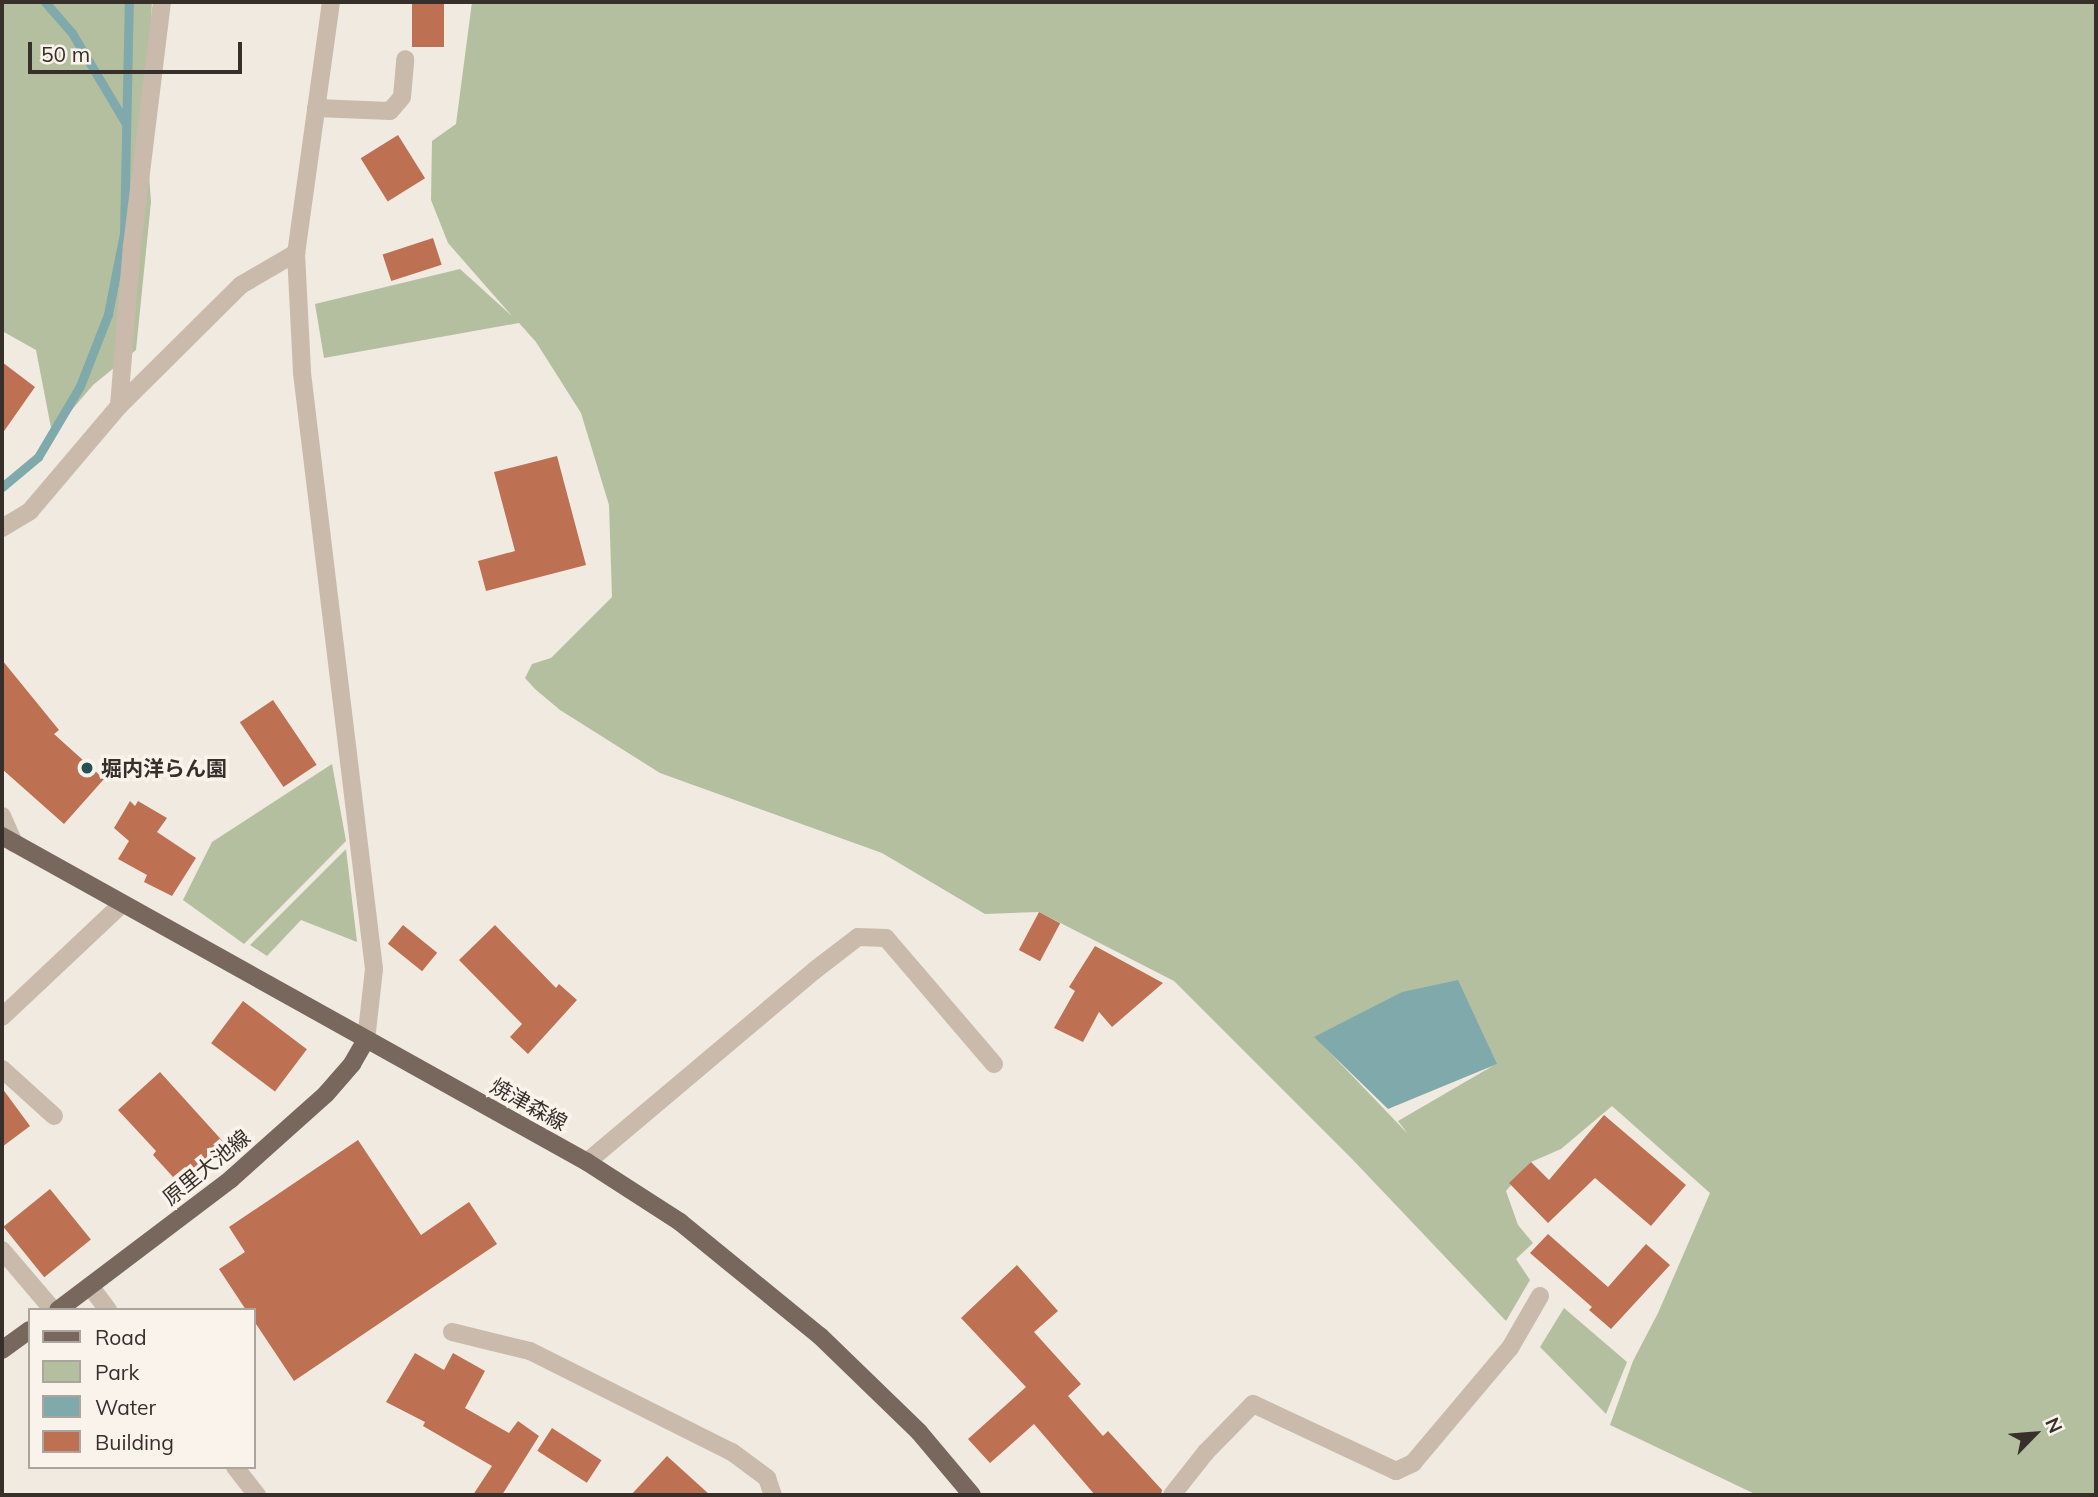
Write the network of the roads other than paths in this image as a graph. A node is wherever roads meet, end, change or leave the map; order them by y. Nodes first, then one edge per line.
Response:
1 (162, 2) edge
2 (331, 2) edge
3 (404, 59) dead end
4 (316, 108) junction
5 (296, 253) junction
6 (119, 405) junction
7 (2, 528) edge
8 (2, 816) edge
9 (8, 840) edge
10 (122, 904) junction
11 (2, 1017) edge
12 (366, 1040) junction
13 (994, 1064) dead end
14 (2, 1069) edge
15 (54, 1116) dead end
16 (587, 1162) junction
17 (2, 1250) edge
18 (90, 1286) junction
19 (1540, 1296) dead end
20 (53, 1308) edge
21 (58, 1308) edge
22 (106, 1308) edge
23 (28, 1331) edge
24 (452, 1332) dead end
25 (2, 1350) edge
26 (237, 1469) edge
27 (257, 1495) edge
28 (773, 1495) edge
29 (972, 1495) edge
30 (1172, 1495) edge

1 - 6 street
2 - 4 street
3 - 4 street
4 - 5 street
5 - 6 street
5 - 12 street
6 - 7 street
8 - 9 street
9 - 10 main road, 焼津森線
10 - 11 street
10 - 12 main road, 焼津森線
12 - 16 main road, 焼津森線
12 - 18 main road, 原里大池線
13 - 16 street
14 - 15 street
16 - 29 main road, 焼津森線
17 - 20 street
18 - 21 main road, 原里大池線
18 - 22 street
19 - 30 street
23 - 25 main road
24 - 28 street
26 - 27 street

